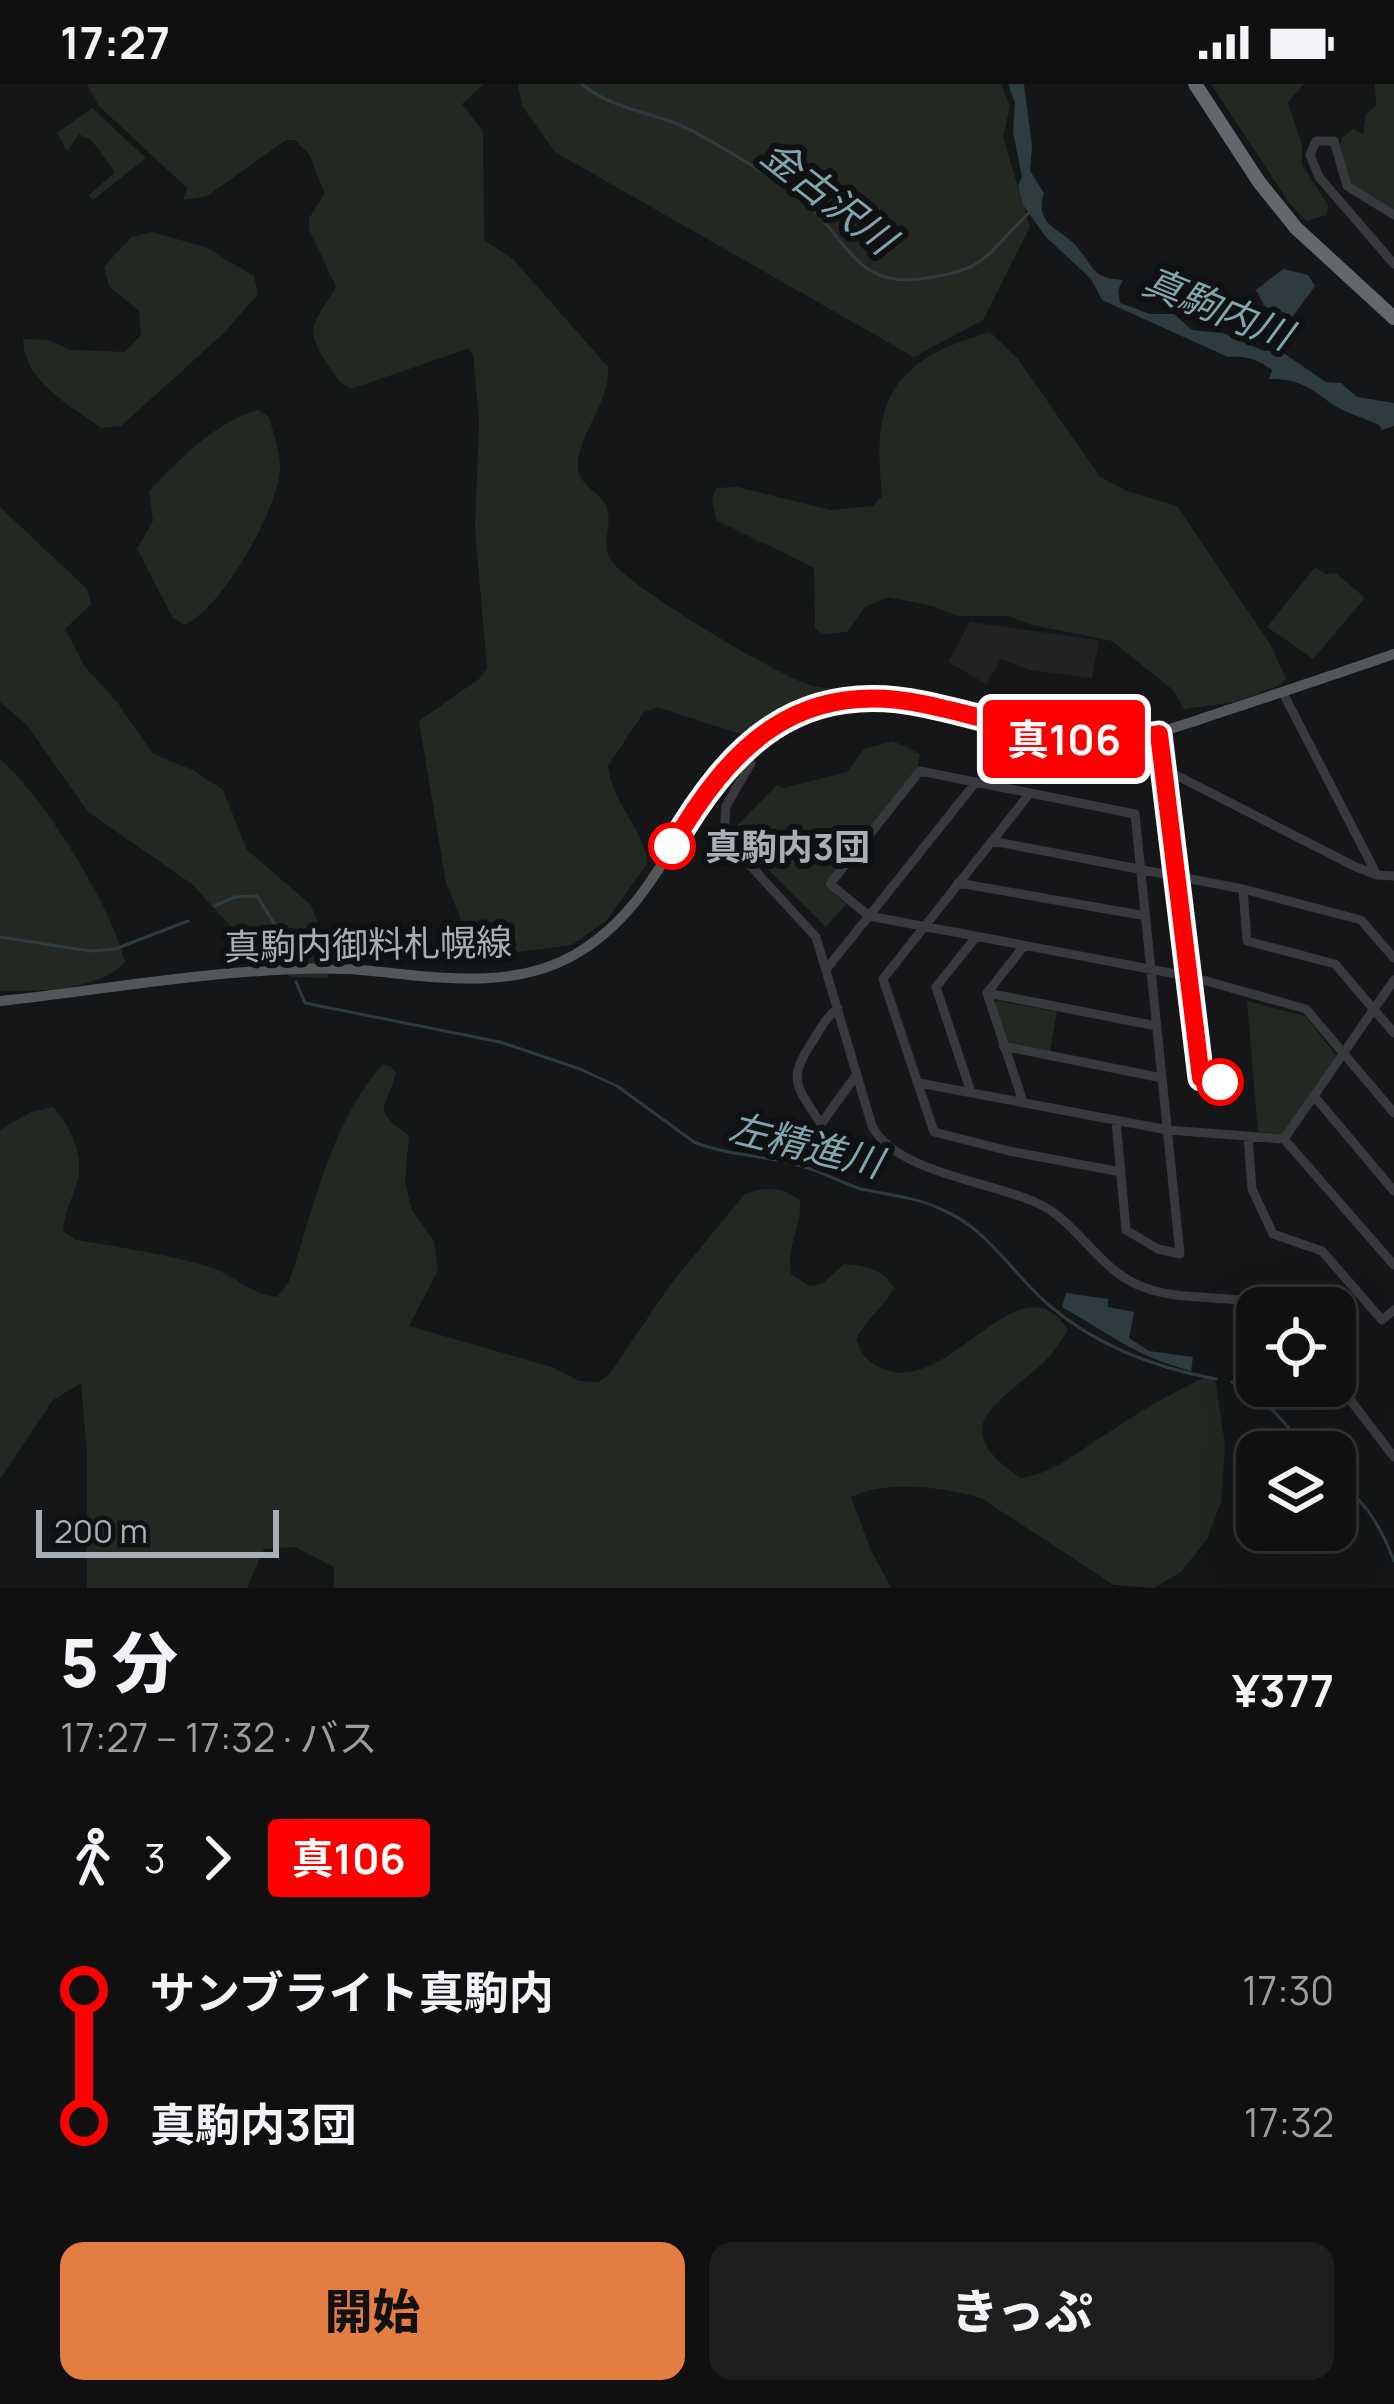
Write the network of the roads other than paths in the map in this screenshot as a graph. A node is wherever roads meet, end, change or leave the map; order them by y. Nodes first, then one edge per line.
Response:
1 (1195, 84) edge
2 (1394, 215) edge
3 (1394, 264) edge
4 (1394, 319) edge
5 (1394, 654) edge
6 (1283, 693) junction
7 (1159, 734) junction
8 (745, 746) junction
9 (1166, 770) junction
10 (976, 782) junction
11 (1030, 793) junction
12 (992, 841) junction
13 (1137, 868) junction
14 (1377, 875) junction
15 (1394, 876) edge
16 (1178, 877) junction
17 (958, 883) junction
18 (1243, 890) junction
19 (869, 916) junction
20 (1147, 916) junction
21 (924, 925) junction
22 (976, 937) junction
23 (1024, 946) junction
24 (1394, 958) edge
25 (827, 968) junction
26 (1150, 970) junction
27 (1192, 977) junction
28 (1394, 980) edge
29 (987, 993) junction
30 (0, 1001) edge
31 (838, 1008) junction
32 (1374, 1009) junction
33 (1157, 1026) junction
34 (1394, 1033) edge
35 (1003, 1046) junction
36 (1344, 1053) junction
37 (857, 1074) junction
38 (1162, 1078) junction
39 (1201, 1078) dead end
40 (919, 1083) junction
41 (971, 1091) junction
42 (1314, 1096) junction
43 (1023, 1102) junction
44 (1394, 1113) edge
45 (1116, 1121) junction
46 (1168, 1130) junction
47 (1248, 1137) junction
48 (1284, 1139) junction
49 (1121, 1172) junction
50 (1394, 1191) edge
51 (1392, 1258) edge
52 (1236, 1301) edge
53 (1394, 1310) edge
54 (1356, 1407) edge
55 (1394, 1457) edge

1 - 4 highway
2 - 3 street
5 - 6 main road, 真駒内御料札幌線
6 - 7 main road, 真駒内御料札幌線
6 - 14 street
7 - 8 main road, 真駒内御料札幌線
7 - 9 street
8 - 25 street
8 - 30 main road, 真駒内御料札幌線
9 - 14 street
9 - 16 street
10 - 11 street
10 - 19 street
10 - 19 street
11 - 12 street
11 - 13 street
12 - 13 street
12 - 17 street
13 - 16 street
13 - 20 street
14 - 15 street
16 - 18 street
16 - 27 street
17 - 20 street
17 - 21 street
18 - 24 street
18 - 32 street
19 - 21 street
19 - 25 street
20 - 26 street
21 - 22 street
21 - 40 street
22 - 23 street
22 - 41 street
23 - 26 street
23 - 29 street
25 - 31 street
26 - 27 street
26 - 33 street
27 - 36 street
27 - 39 street
28 - 32 street
29 - 33 street
29 - 35 street
31 - 37 street
31 - 37 street
32 - 34 street
32 - 36 street
33 - 38 street
35 - 38 street
35 - 43 street
36 - 42 street
36 - 44 street
37 - 52 street
38 - 46 street
40 - 41 street
40 - 49 street
41 - 43 street
42 - 48 street
42 - 50 street
43 - 45 street
45 - 46 street
45 - 49 street
46 - 47 street
46 - 49 street
47 - 48 street
47 - 53 street
48 - 51 street
54 - 55 street

